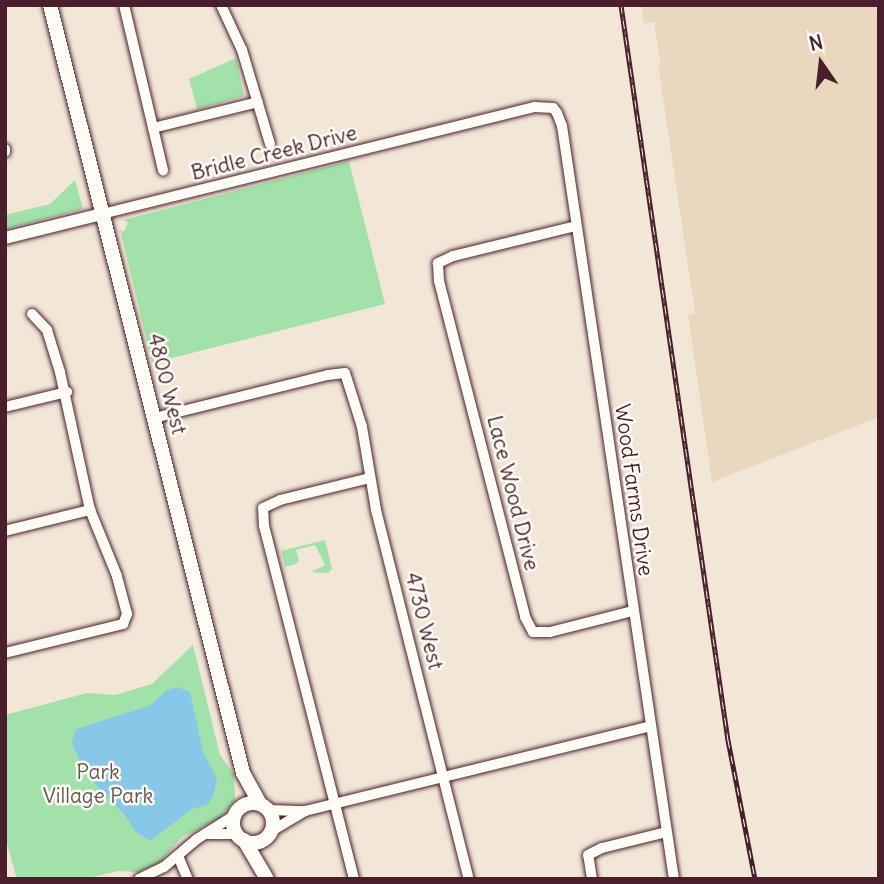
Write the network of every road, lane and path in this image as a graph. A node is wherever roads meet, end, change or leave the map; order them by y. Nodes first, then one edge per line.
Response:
1 (50, 5) edge
2 (124, 5) edge
3 (221, 5) edge
4 (258, 102) junction
5 (552, 108) joint
6 (153, 128) junction
7 (270, 144) dead end
8 (163, 170) dead end
9 (102, 214) junction
10 (576, 226) junction
11 (5, 238) edge
12 (32, 314) dead end
13 (67, 392) junction
14 (5, 407) edge
15 (154, 418) junction
16 (370, 478) junction
17 (90, 510) junction
18 (5, 531) edge
19 (632, 611) junction
20 (5, 653) edge
21 (650, 726) junction
22 (243, 773) junction
23 (443, 776) junction
24 (335, 803) junction
25 (264, 807) junction
26 (305, 811) junction
27 (237, 812) junction
28 (666, 832) junction
29 (204, 834) junction
30 (269, 834) junction
31 (241, 837) junction
32 (178, 856) junction
33 (266, 876) edge
34 (139, 879) edge
35 (188, 879) edge
36 (354, 879) edge
37 (469, 879) edge
38 (592, 879) edge
39 (674, 879) edge

1 - 9 main road, 4800 West
2 - 6 street
3 - 4 street
4 - 6 street
4 - 7 street
5 - 9 street, Bridle Creek Drive
5 - 10 street, Wood Farms Drive
6 - 8 street
9 - 11 street, Bridle Creek Drive
9 - 15 main road, 4800 West
10 - 19 street, Wood Farms Drive
10 - 19 street, Lace Wood Drive
12 - 13 street
13 - 14 street
13 - 17 street
15 - 16 street, 4730 West
15 - 22 main road, 4800 West
16 - 23 street, 4730 West
16 - 24 street
17 - 18 street
17 - 20 street
19 - 21 street, Wood Farms Drive
21 - 23 street
21 - 28 street, Wood Farms Drive
22 - 25 main road, 4800 West
22 - 27 main road, 4800 West
23 - 24 street
23 - 37 street, 4730 West
24 - 26 street
24 - 36 street
25 - 26 street
25 - 27 main road
25 - 30 main road, 4800 West
26 - 30 street
27 - 29 street
27 - 31 main road, 4800 West
28 - 38 street
28 - 39 street, Wood Farms Drive
29 - 31 street
29 - 32 street
30 - 31 main road
30 - 33 main road, 4800 West
31 - 33 main road, 4800 West
32 - 34 street
32 - 35 street

